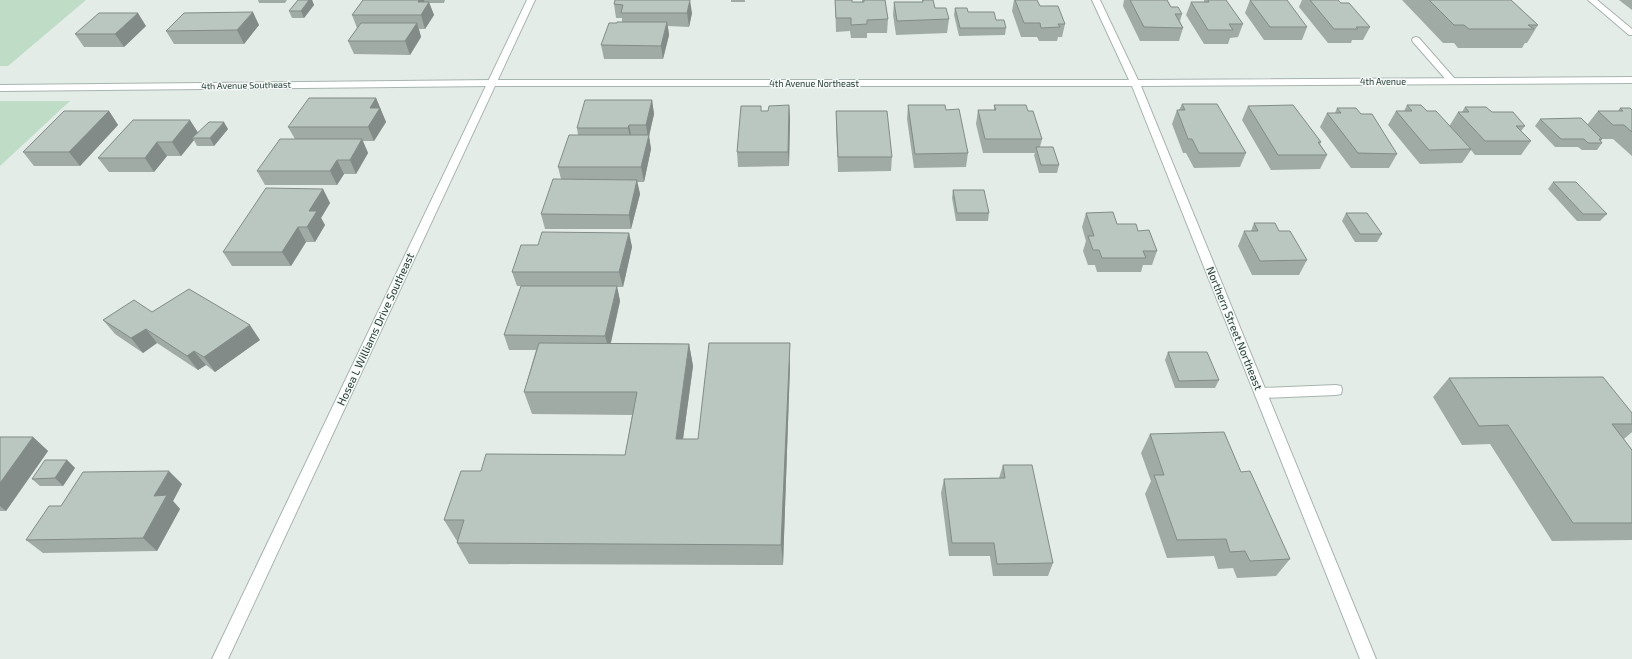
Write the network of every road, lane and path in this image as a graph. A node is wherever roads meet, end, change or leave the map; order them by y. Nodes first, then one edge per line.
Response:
1 (531, 0) edge
2 (1096, 0) edge
3 (1592, 0) edge
4 (1632, 33) edge
5 (1416, 40) dead end
6 (1632, 80) edge
7 (1452, 81) junction
8 (492, 83) junction
9 (1135, 83) junction
10 (0, 88) edge
11 (1336, 390) dead end
12 (1261, 392) junction
13 (220, 659) edge
14 (1368, 659) edge

1 - 8 street, Hosea L Williams Drive Southeast
2 - 9 street, Northern Street Northeast
3 - 4 street
5 - 7 street
6 - 7 street, 4th Avenue
7 - 9 street, 4th Avenue
8 - 9 street, 4th Avenue Northeast
8 - 10 street, 4th Avenue Southeast
8 - 13 street, Hosea L Williams Drive Southeast
9 - 12 street, Northern Street Northeast
11 - 12 street
12 - 14 street, Northern Street Northeast

